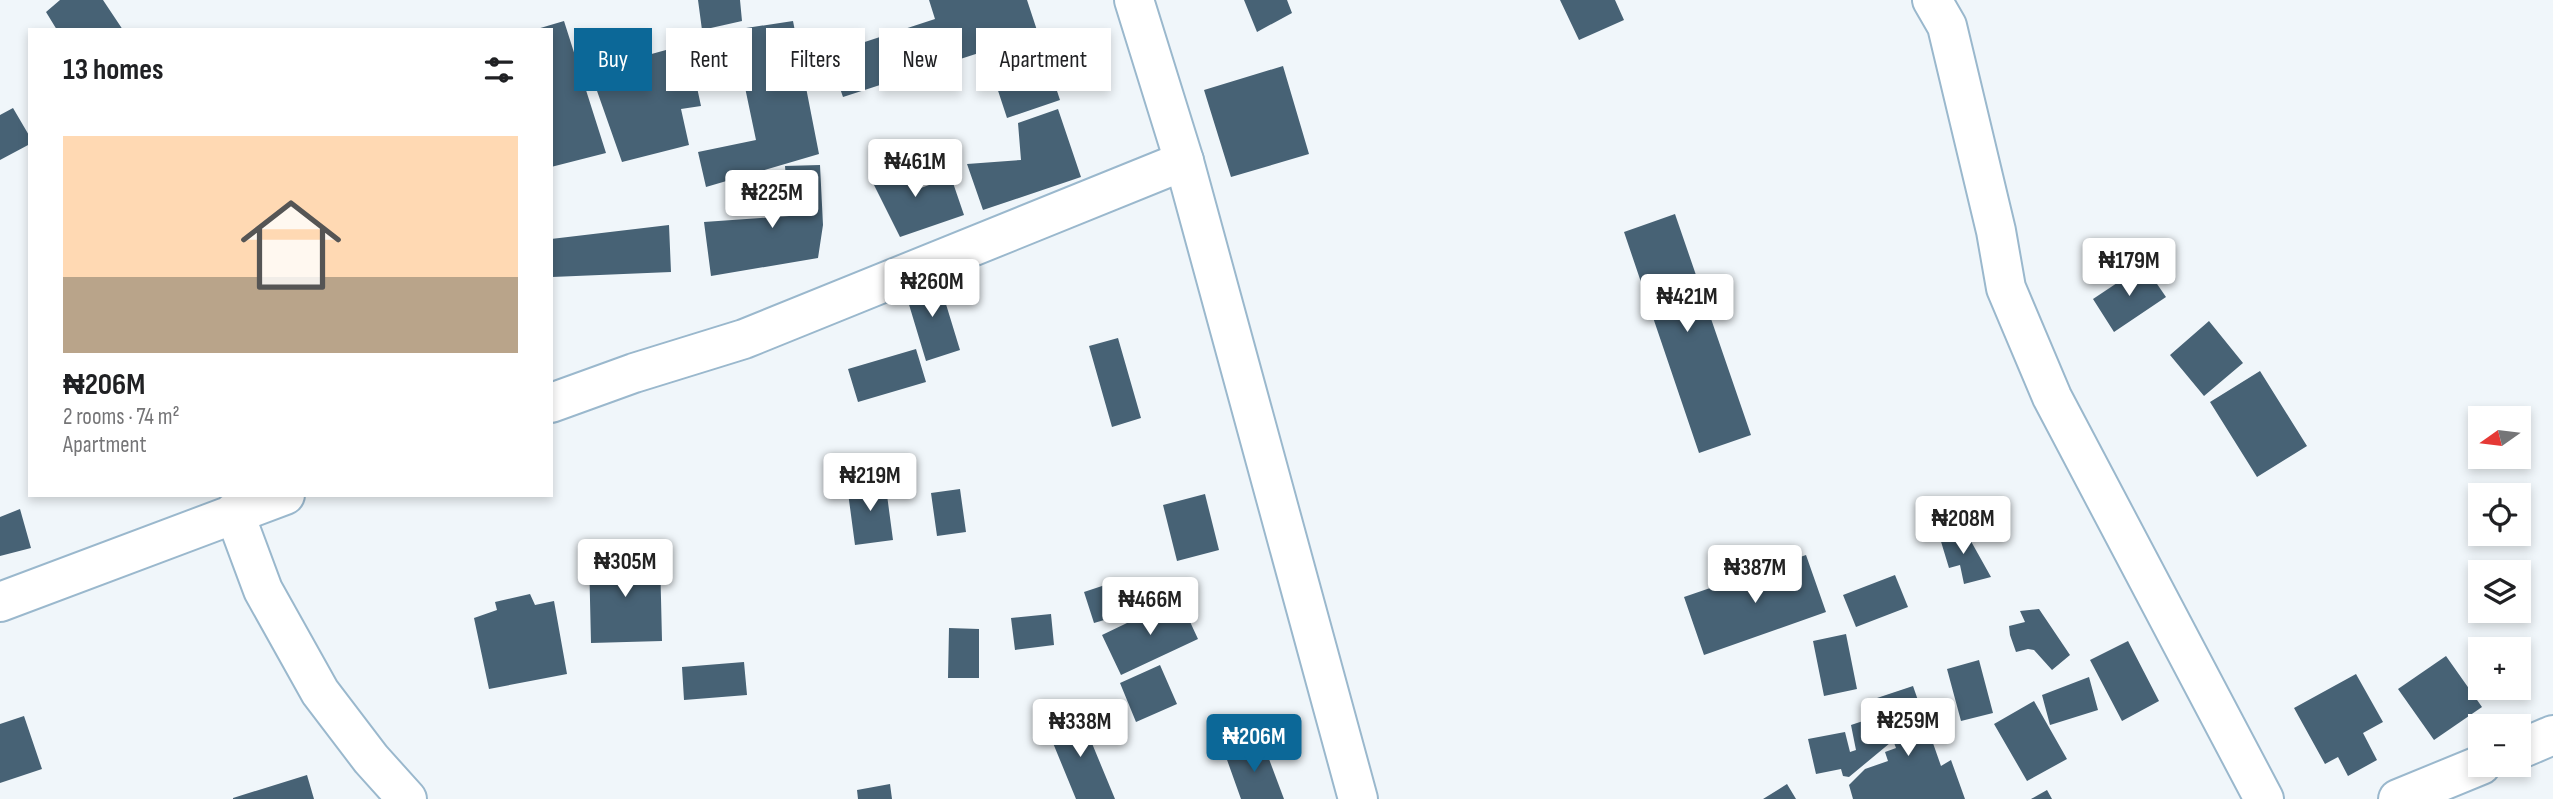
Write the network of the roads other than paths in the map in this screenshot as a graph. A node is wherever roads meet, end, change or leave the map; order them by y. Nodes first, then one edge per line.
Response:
1 (1134, 0) edge
2 (1932, 0) edge
3 (1184, 161) junction
4 (553, 402) edge
5 (279, 497) edge
6 (234, 512) junction
7 (0, 601) edge
8 (2553, 735) edge
9 (2531, 744) edge
10 (2468, 771) edge
11 (407, 799) edge
12 (1358, 799) edge
13 (2264, 799) edge
14 (2399, 799) edge

1 - 3 street
2 - 13 street
3 - 4 street
3 - 12 street
5 - 6 street
6 - 7 street
6 - 11 street
8 - 9 street
10 - 14 street

